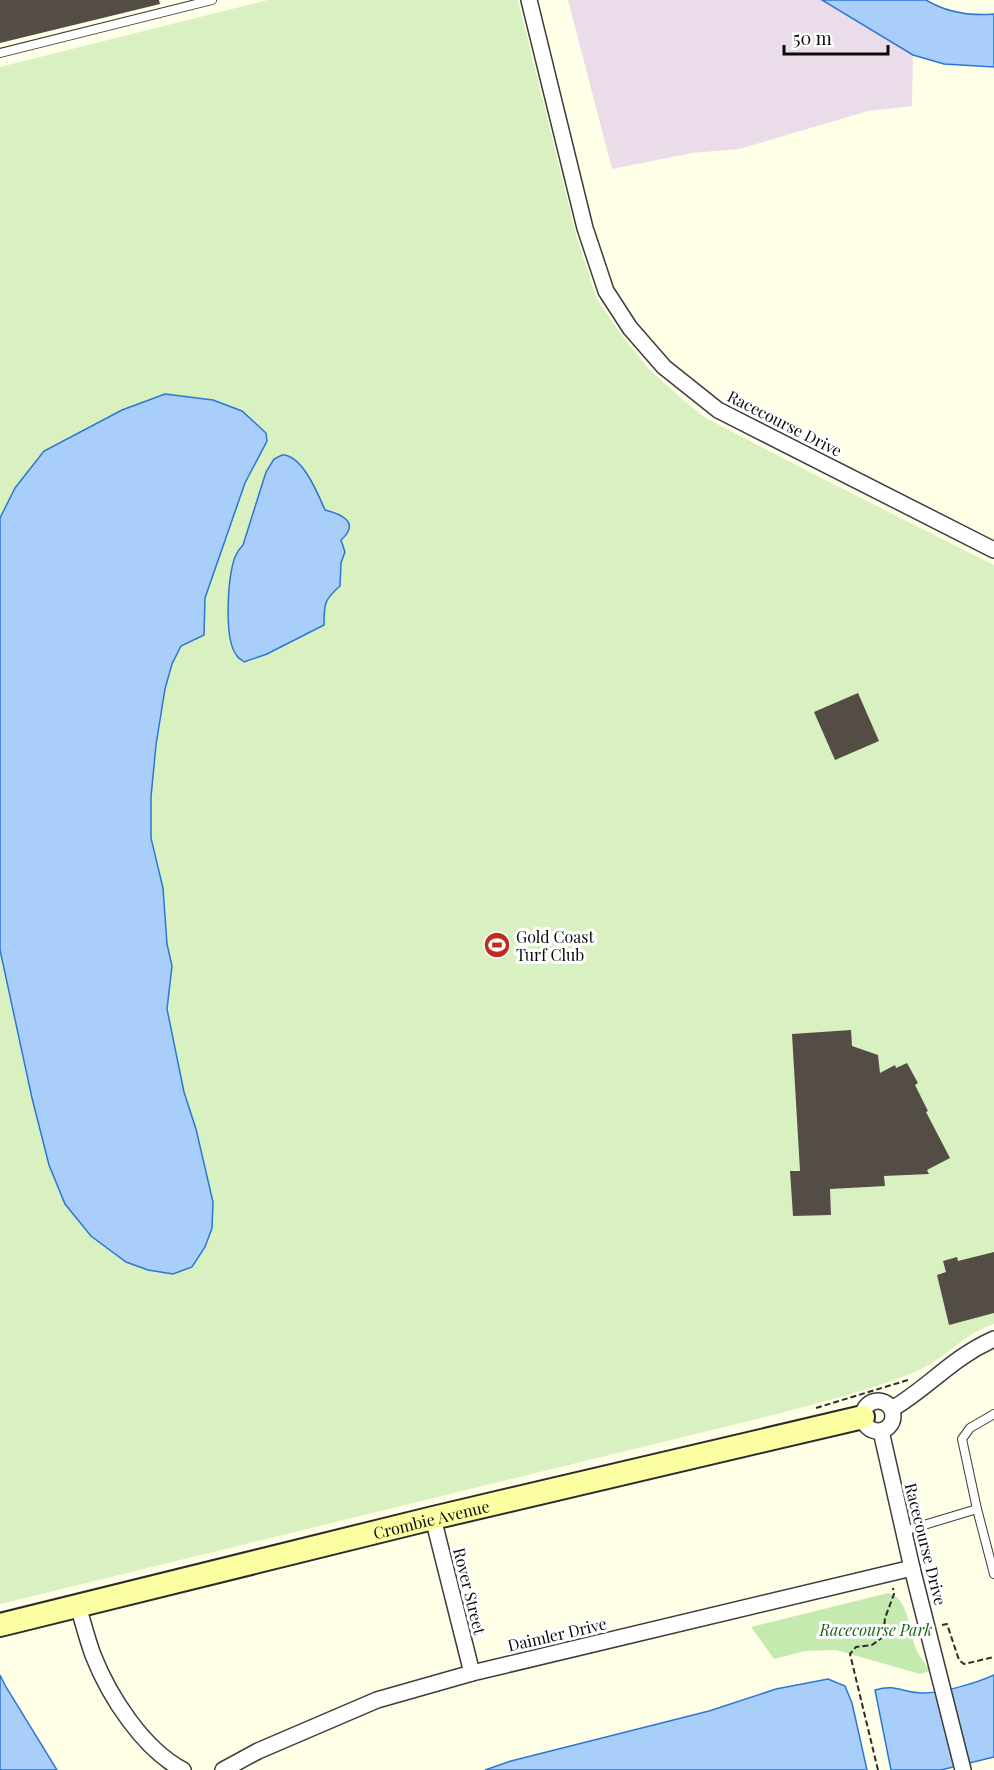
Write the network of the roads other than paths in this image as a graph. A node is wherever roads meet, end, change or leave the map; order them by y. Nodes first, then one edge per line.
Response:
1 (212, 0) edge
2 (529, 0) edge
3 (0, 53) edge
4 (994, 550) edge
5 (994, 1339) edge
6 (892, 1409) junction
7 (994, 1414) edge
8 (863, 1417) junction
9 (881, 1431) junction
10 (977, 1509) junction
11 (433, 1518) junction
12 (904, 1531) junction
13 (912, 1568) junction
14 (994, 1574) edge
15 (78, 1606) junction
16 (0, 1625) edge
17 (472, 1673) junction
18 (183, 1770) edge
19 (223, 1770) edge
20 (963, 1770) edge

1 - 3 lane
2 - 4 street, Racecourse Drive
5 - 6 street
6 - 8 street
6 - 9 street
7 - 10 lane
8 - 9 street
8 - 11 street, Crombie Avenue
9 - 12 street, Racecourse Drive
10 - 12 lane
10 - 14 lane
11 - 15 street, Crombie Avenue
11 - 17 street, Rover Street
12 - 13 street, Racecourse Drive
13 - 17 street, Daimler Drive
13 - 20 street, Racecourse Drive
15 - 16 street, Crombie Avenue
15 - 18 street
17 - 19 street, Daimler Drive

